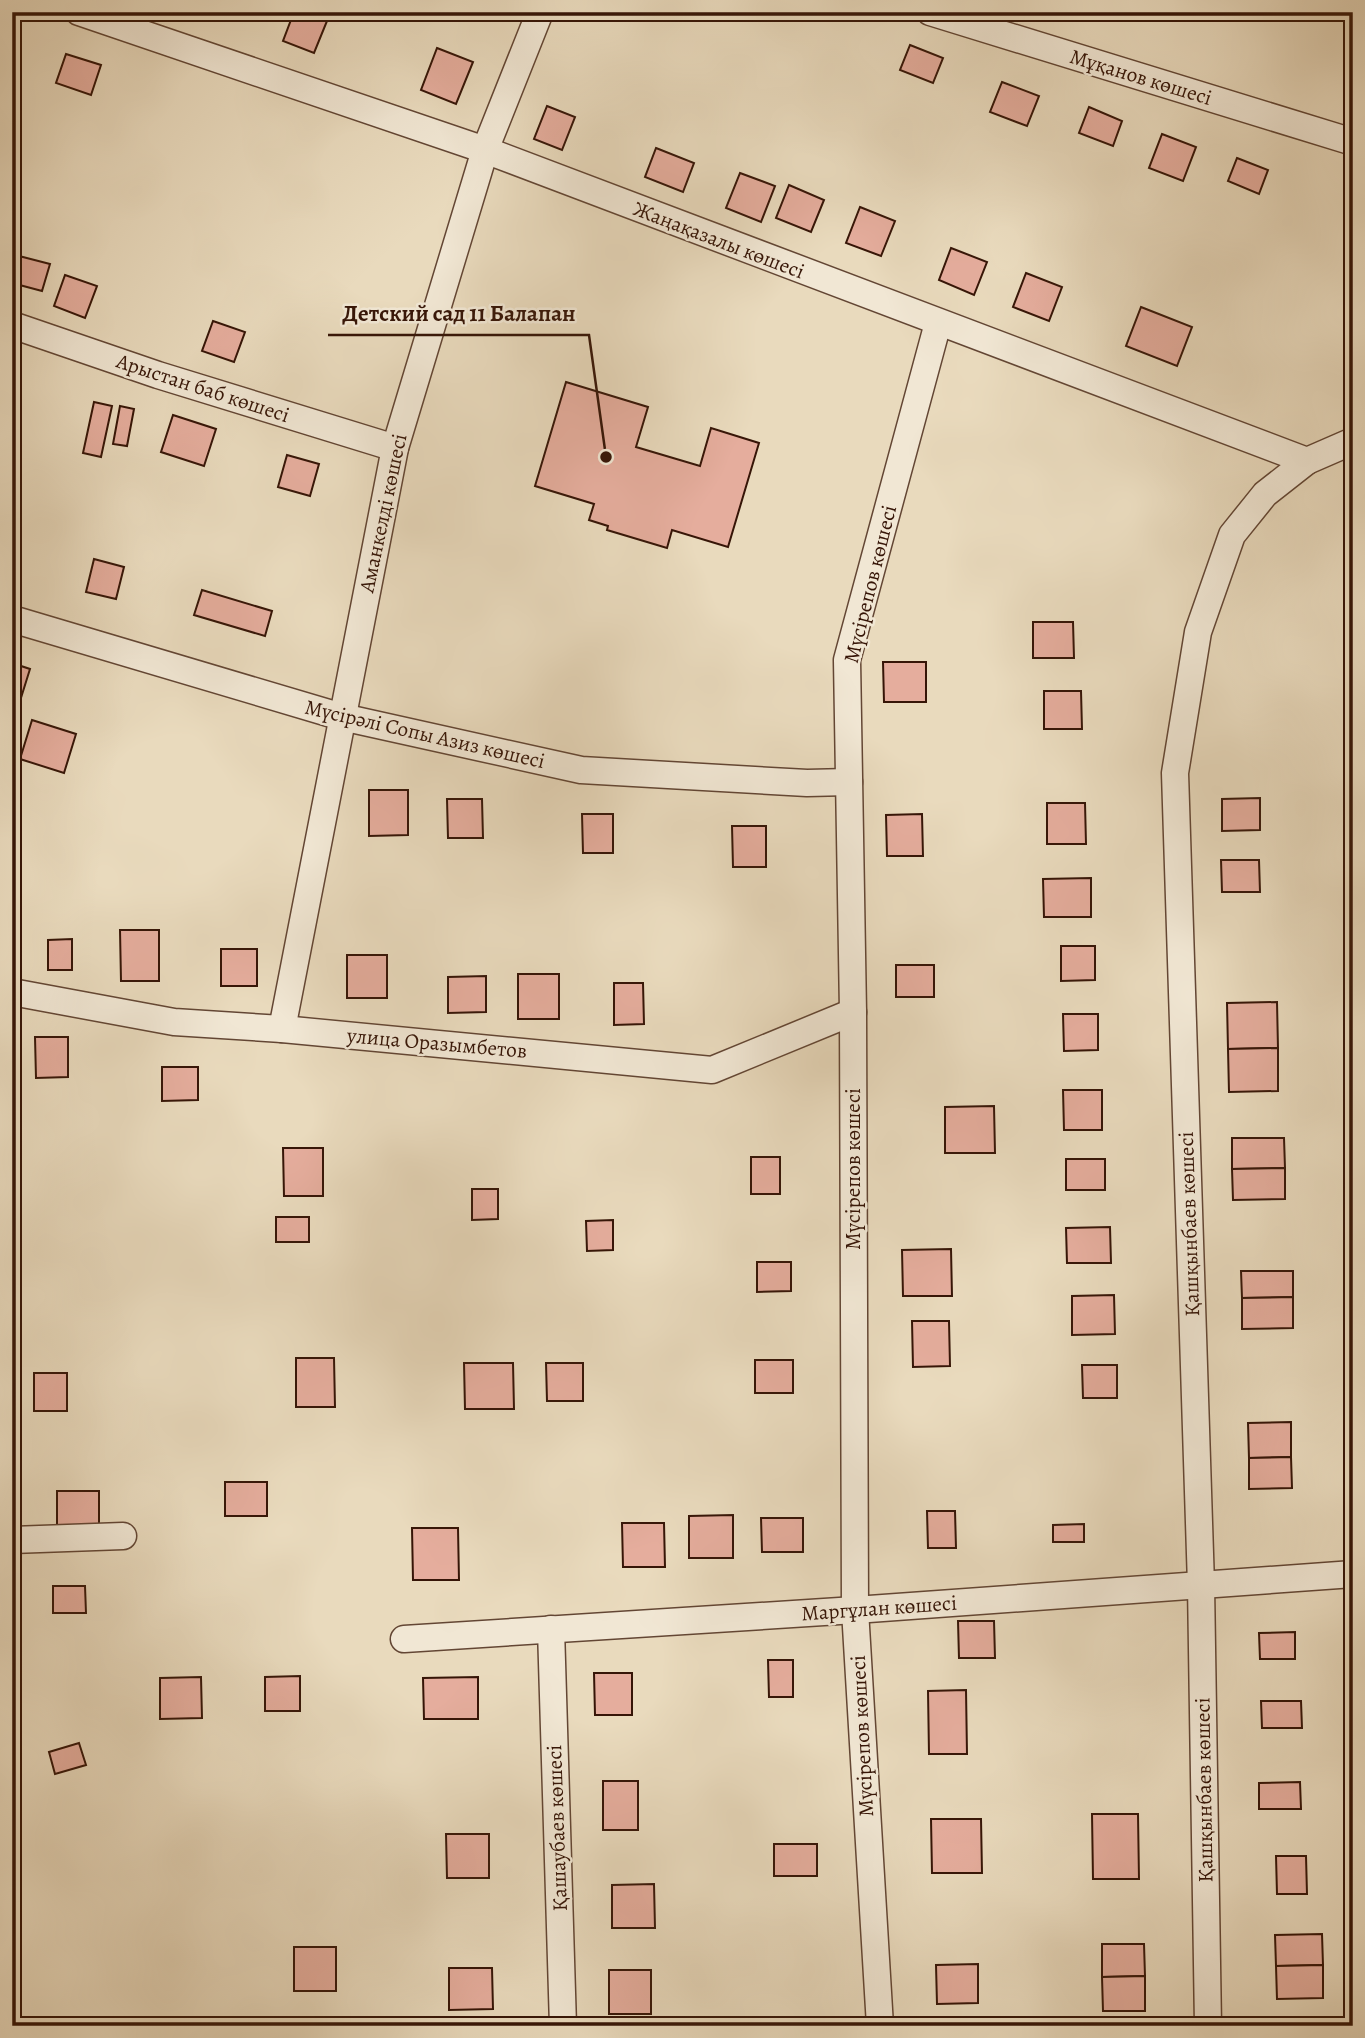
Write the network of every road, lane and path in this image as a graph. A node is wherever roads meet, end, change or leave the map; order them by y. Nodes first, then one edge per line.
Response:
1 (79, 12) edge
2 (540, 12) edge
3 (930, 12) edge
4 (1353, 142) edge
5 (485, 150) junction
6 (938, 323) junction
7 (12, 325) edge
8 (1353, 441) edge
9 (395, 448) junction
10 (1307, 461) junction
11 (12, 620) edge
12 (342, 717) junction
13 (849, 782) junction
14 (12, 992) edge
15 (853, 1012) junction
16 (282, 1028) junction
17 (123, 1536) dead end
18 (12, 1540) edge
19 (1353, 1574) edge
20 (1201, 1585) junction
21 (855, 1610) junction
22 (551, 1629) junction
23 (404, 1639) dead end
24 (563, 2026) edge
25 (880, 2026) edge
26 (1208, 2026) edge

1 - 5 street, Жаңақазалы көшесі
2 - 5 street, Аманкелді көшесі
3 - 4 street, Мұқанов көшесі
5 - 6 street, Жаңақазалы көшесі
5 - 9 street, Аманкелді көшесі
6 - 10 street, Жаңақазалы көшесі
6 - 13 street, Мүсірепов көшесі
7 - 9 street, Арыстан баб көшесі
8 - 10 street
9 - 12 street, Аманкелді көшесі
10 - 20 street, Қашқынбаев көшесі
11 - 12 street, Мүсірәлі Сопы Азиз көшесі
12 - 13 street, Мүсірәлі Сопы Азиз көшесі
12 - 16 street, Аманкелді көшесі
13 - 15 street, Мүсірепов көшесі
14 - 16 street, улица Оразымбетов
15 - 16 street, улица Оразымбетов
15 - 21 street, Мүсірепов көшесі
17 - 18 street
19 - 20 street, Маргұлан көшесі
20 - 21 street, Маргұлан көшесі
20 - 26 street, Қашқынбаев көшесі
21 - 22 street, Маргұлан көшесі
21 - 25 street, Мүсірепов көшесі
22 - 23 street, Маргұлан көшесі
22 - 24 street, Қашаубаев көшесі

